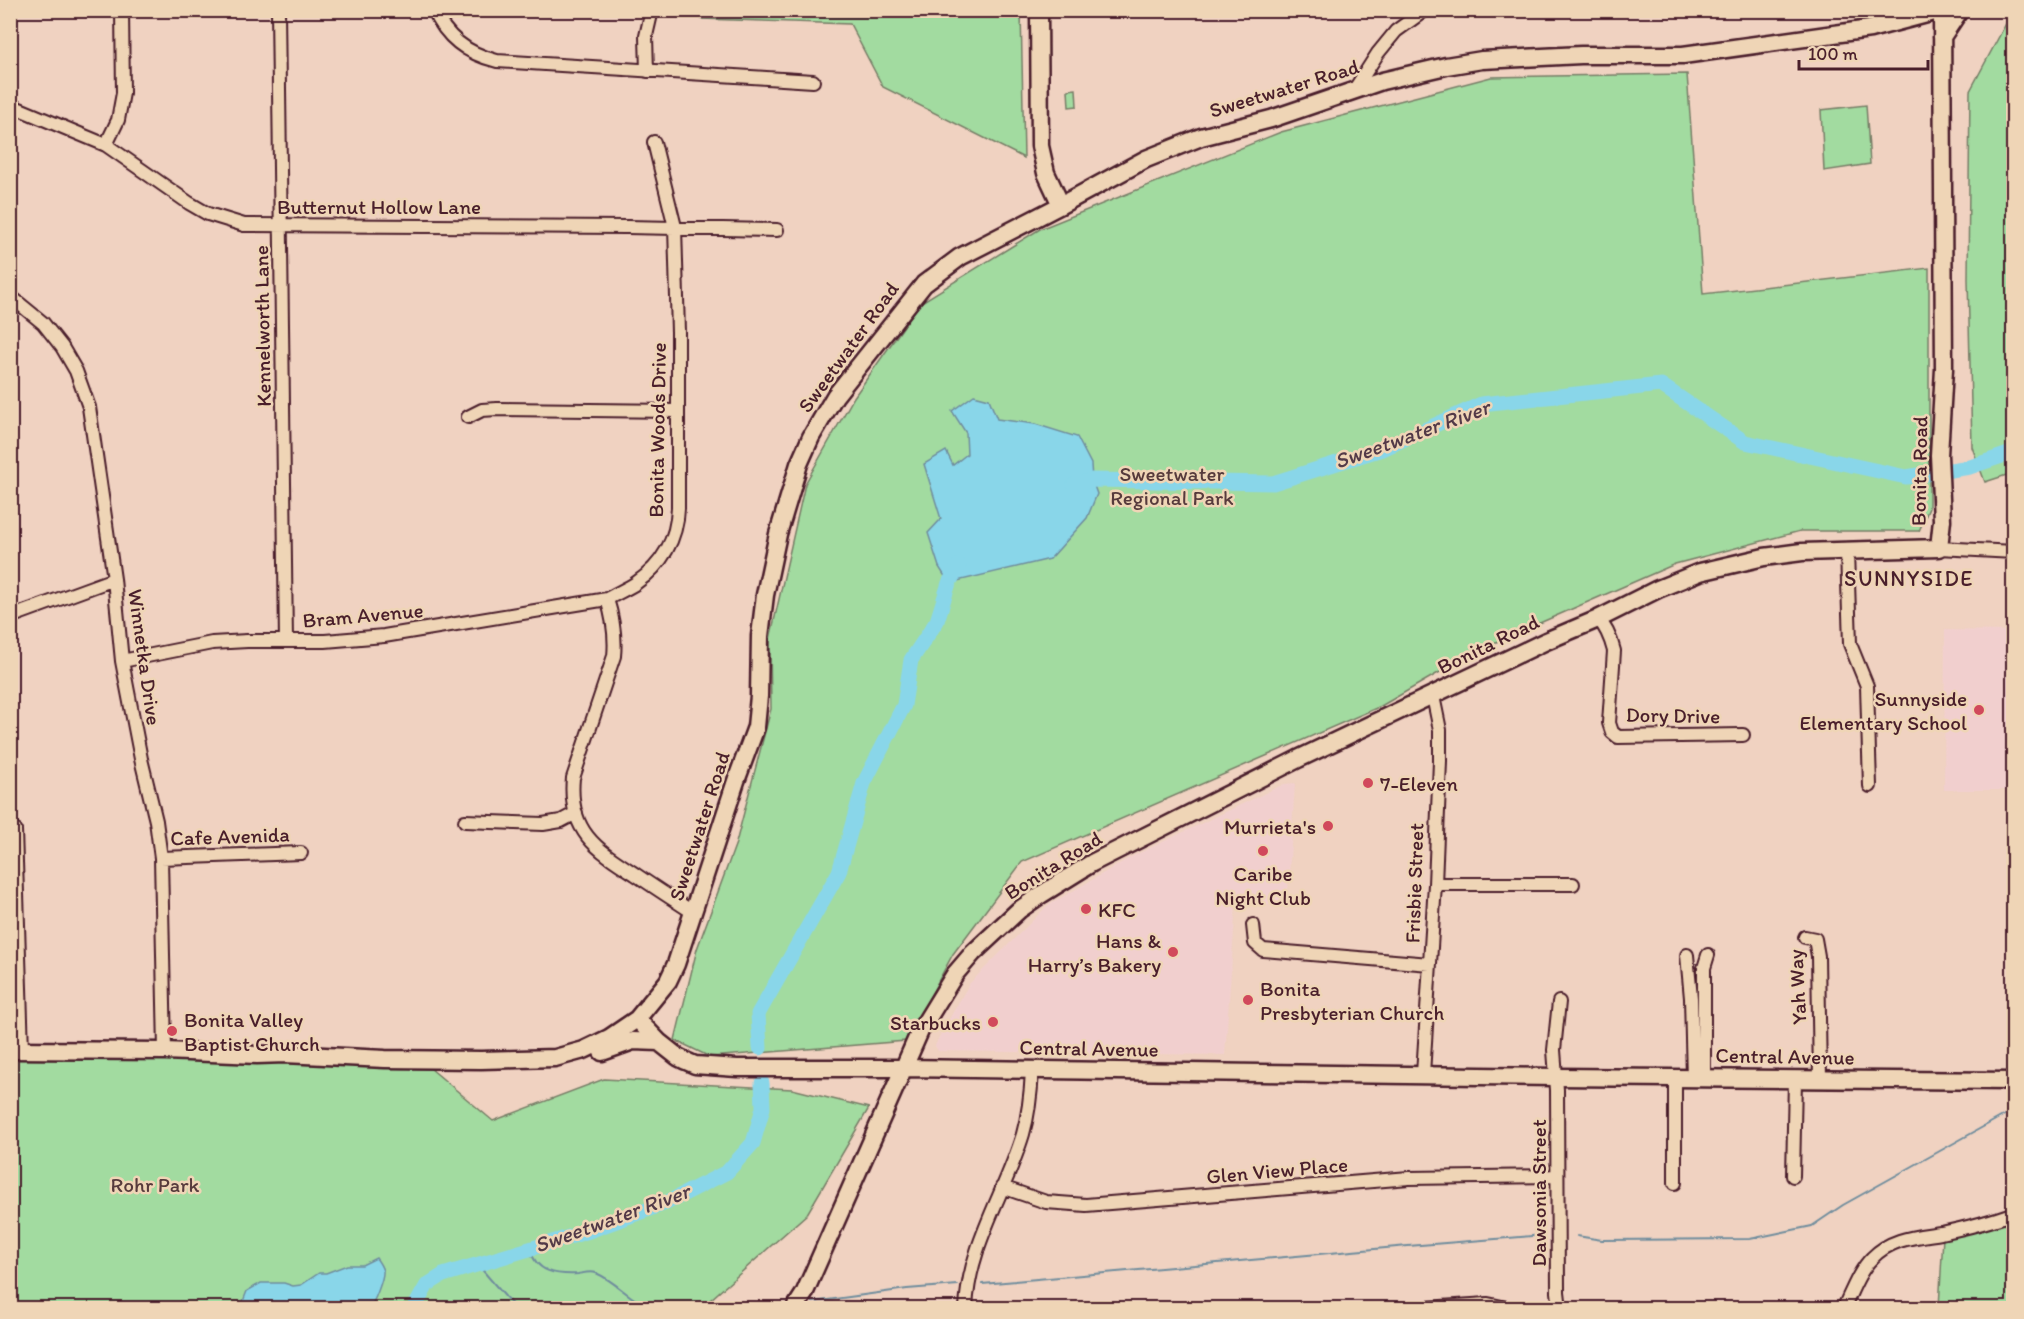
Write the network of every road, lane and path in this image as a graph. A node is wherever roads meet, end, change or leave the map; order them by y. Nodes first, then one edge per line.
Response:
1 (122, 10) edge
2 (278, 10) edge
3 (434, 10) edge
4 (652, 10) edge
5 (1039, 10) edge
6 (1425, 10) edge
7 (1960, 10) edge
8 (1942, 11) edge
9 (1942, 37) junction
10 (647, 71) junction
11 (813, 81) dead end
12 (1353, 92) junction
13 (10, 105) edge
14 (654, 142) dead end
15 (106, 145) junction
16 (1061, 205) junction
17 (280, 226) junction
18 (675, 227) junction
19 (777, 230) dead end
20 (10, 296) edge
21 (677, 411) junction
22 (468, 417) dead end
23 (1939, 548) junction
24 (1847, 551) junction
25 (2013, 552) edge
26 (114, 579) junction
27 (607, 599) junction
28 (10, 616) edge
29 (1598, 619) junction
30 (286, 641) junction
31 (122, 661) junction
32 (1433, 696) junction
33 (1743, 735) dead end
34 (1870, 786) dead end
35 (576, 813) junction
36 (465, 820) dead end
37 (15, 830) dead end
38 (301, 854) dead end
39 (161, 858) junction
40 (1435, 884) junction
41 (1573, 884) dead end
42 (694, 913) junction
43 (1253, 925) dead end
44 (1804, 937) dead end
45 (1688, 955) dead end
46 (1708, 955) dead end
47 (1430, 964) junction
48 (1559, 1002) dead end
49 (637, 1019) junction
50 (659, 1042) junction
51 (16, 1050) edge
52 (165, 1051) junction
53 (518, 1060) junction
54 (905, 1068) junction
55 (1032, 1071) junction
56 (1423, 1074) junction
57 (1557, 1077) junction
58 (1675, 1077) junction
59 (1698, 1078) junction
60 (1795, 1078) junction
61 (1820, 1079) junction
62 (2013, 1081) edge
63 (1557, 1176) junction
64 (1793, 1176) dead end
65 (1675, 1183) dead end
66 (1002, 1187) junction
67 (2013, 1213) edge
68 (1846, 1303) dead end
69 (795, 1308) edge
70 (966, 1308) edge
71 (1425, 1308) edge
72 (1507, 1308) edge
73 (1558, 1308) edge

1 - 15 street
2 - 17 street, Kennelworth Lane
3 - 10 street
4 - 10 street
5 - 16 main road
6 - 12 street
7 - 9 main road
8 - 9 main road, Bonita Road
8 - 12 main road, Sweetwater Road
9 - 23 main road, Bonita Road
10 - 11 street
12 - 16 main road, Sweetwater Road
13 - 15 street, Butternut Hollow Lane
14 - 18 street, Bonita Woods Drive
15 - 17 street, Butternut Hollow Lane
16 - 42 main road, Sweetwater Road
17 - 18 street, Butternut Hollow Lane
17 - 30 street, Kennelworth Lane
18 - 19 street, Butternut Hollow Lane
18 - 21 street, Bonita Woods Drive
20 - 26 street, Winnetka Drive
21 - 22 street
21 - 27 street, Bonita Woods Drive
23 - 24 main road, Bonita Road
23 - 25 street
24 - 29 main road, Bonita Road
24 - 34 street
26 - 28 street
26 - 31 street, Winnetka Drive
27 - 30 street, Bram Avenue
27 - 35 street
29 - 32 main road, Bonita Road
29 - 33 street, Dory Drive
30 - 31 street, Bram Avenue
31 - 39 street, Winnetka Drive
32 - 40 street, Frisbie Street
32 - 54 main road, Bonita Road
35 - 36 street
35 - 42 street
37 - 51 street
38 - 39 street, Cafe Avenida
39 - 52 street, Winnetka Drive
40 - 41 street
40 - 47 street, Frisbie Street
42 - 49 main road, Sweetwater Road
43 - 47 street, Frisbie Street
44 - 61 street, Yah Way
45 - 59 street
46 - 59 street
47 - 56 street, Frisbie Street
48 - 57 street
49 - 50 main road, Central Avenue
49 - 53 main road, Sweetwater Road
50 - 53 main road
50 - 54 main road, Central Avenue
51 - 52 main road, Sweetwater Road
52 - 53 main road, Sweetwater Road
54 - 55 main road, Central Avenue
54 - 69 main road, Bonita Road
55 - 56 main road, Central Avenue
55 - 66 street
56 - 57 main road, Central Avenue
57 - 58 main road, Central Avenue
57 - 63 street, Dawsonia Street
58 - 59 main road, Central Avenue
58 - 65 street
59 - 60 main road, Central Avenue
60 - 61 main road, Central Avenue
60 - 64 street
61 - 62 main road, Central Avenue
63 - 66 street, Glen View Place
63 - 73 street, Dawsonia Street
66 - 70 street
67 - 68 street
71 - 72 street

